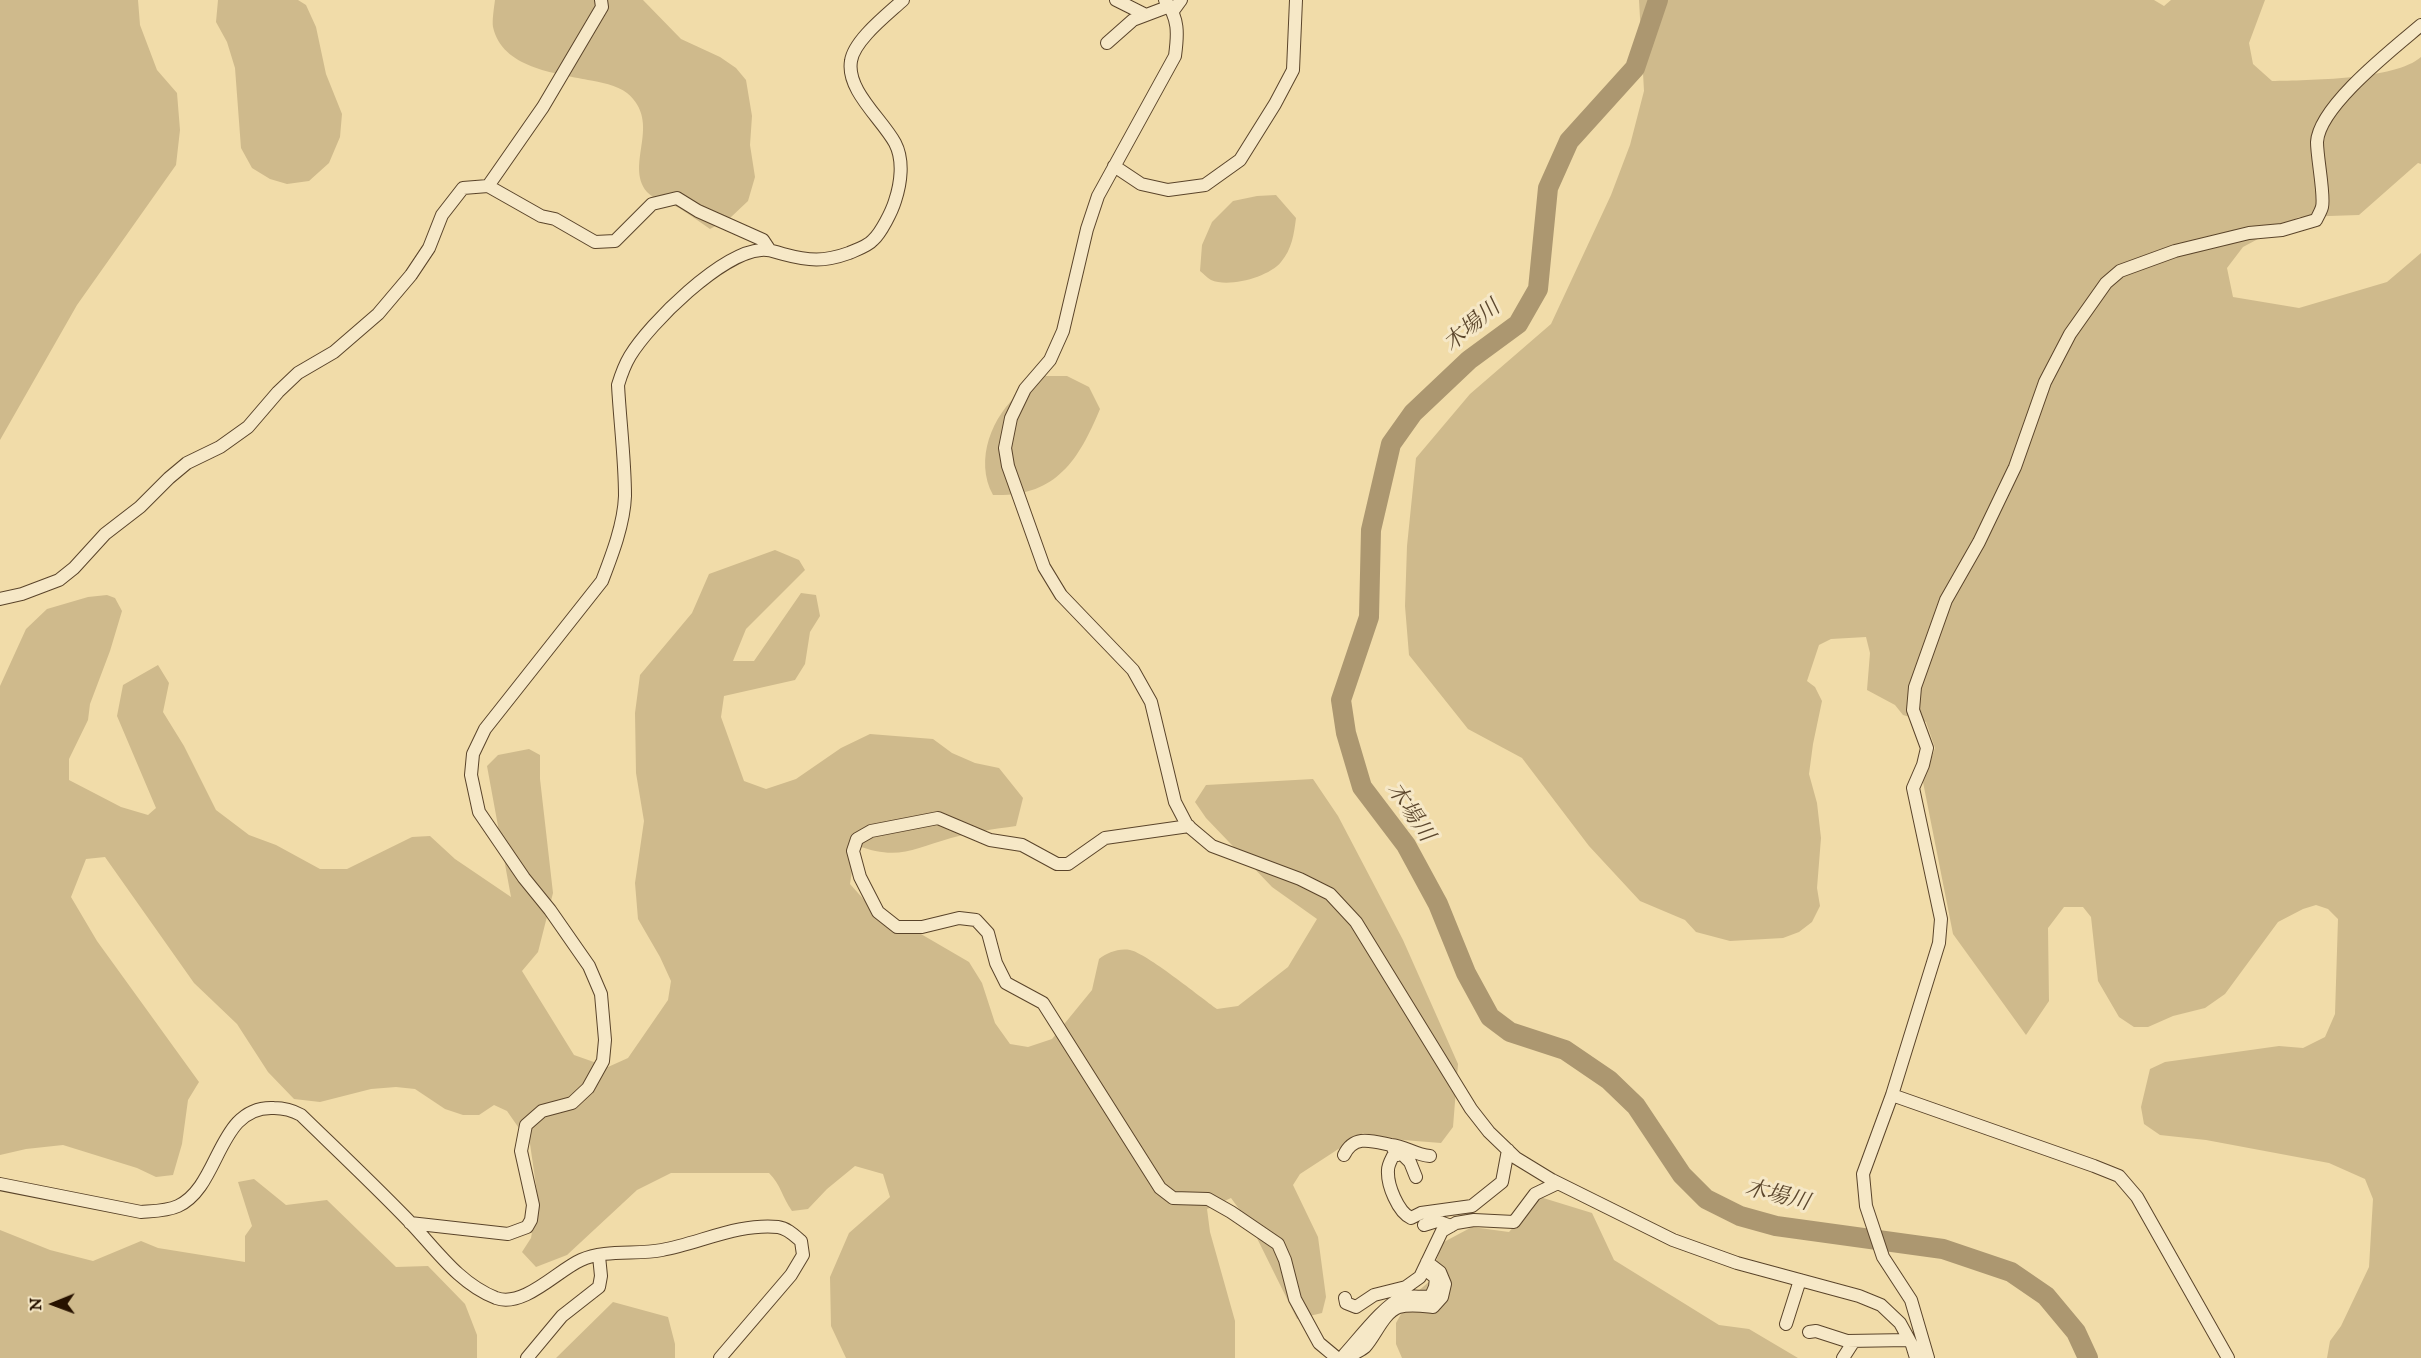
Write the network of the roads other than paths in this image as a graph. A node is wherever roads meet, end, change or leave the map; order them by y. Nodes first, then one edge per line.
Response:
1 (601, 0) edge
2 (903, 0) edge
3 (1116, 0) edge
4 (1296, 0) edge
5 (1172, 4) edge
6 (1146, 15) junction
7 (2421, 25) edge
8 (1107, 43) dead end
9 (1114, 166) junction
10 (488, 186) junction
11 (770, 249) junction
12 (0, 599) edge
13 (1189, 826) junction
14 (1892, 1095) junction
15 (1394, 1150) junction
16 (1508, 1150) junction
17 (1344, 1155) dead end
18 (1430, 1156) dead end
19 (1416, 1177) dead end
20 (1558, 1183) junction
21 (0, 1184) edge
22 (1452, 1209) junction
23 (410, 1223) junction
24 (1454, 1224) junction
25 (1424, 1225) dead end
26 (599, 1256) junction
27 (1426, 1265) junction
28 (1800, 1280) junction
29 (1345, 1298) dead end
30 (1786, 1324) dead end
31 (1809, 1332) dead end
32 (1909, 1340) junction
33 (1854, 1341) junction
34 (527, 1358) edge
35 (720, 1358) edge
36 (1341, 1358) edge
37 (1843, 1358) edge
38 (1916, 1358) edge
39 (1928, 1358) edge
40 (2228, 1358) edge

1 - 10 street
2 - 11 street
3 - 6 street
4 - 9 street
5 - 6 street
5 - 9 street
6 - 8 street
7 - 14 street
9 - 13 street
10 - 11 street
10 - 12 street
11 - 23 street
13 - 16 street
13 - 36 street
14 - 39 street
14 - 40 street
15 - 17 street
15 - 18 street
15 - 19 street
15 - 22 street
16 - 20 street
16 - 22 street
20 - 24 street
20 - 28 street
21 - 23 street
22 - 24 street
23 - 26 street
24 - 25 street
24 - 27 street
26 - 34 street
26 - 35 street
27 - 29 street
27 - 36 street
28 - 30 street
28 - 32 street
31 - 33 street
32 - 33 street
32 - 38 street
33 - 37 street

